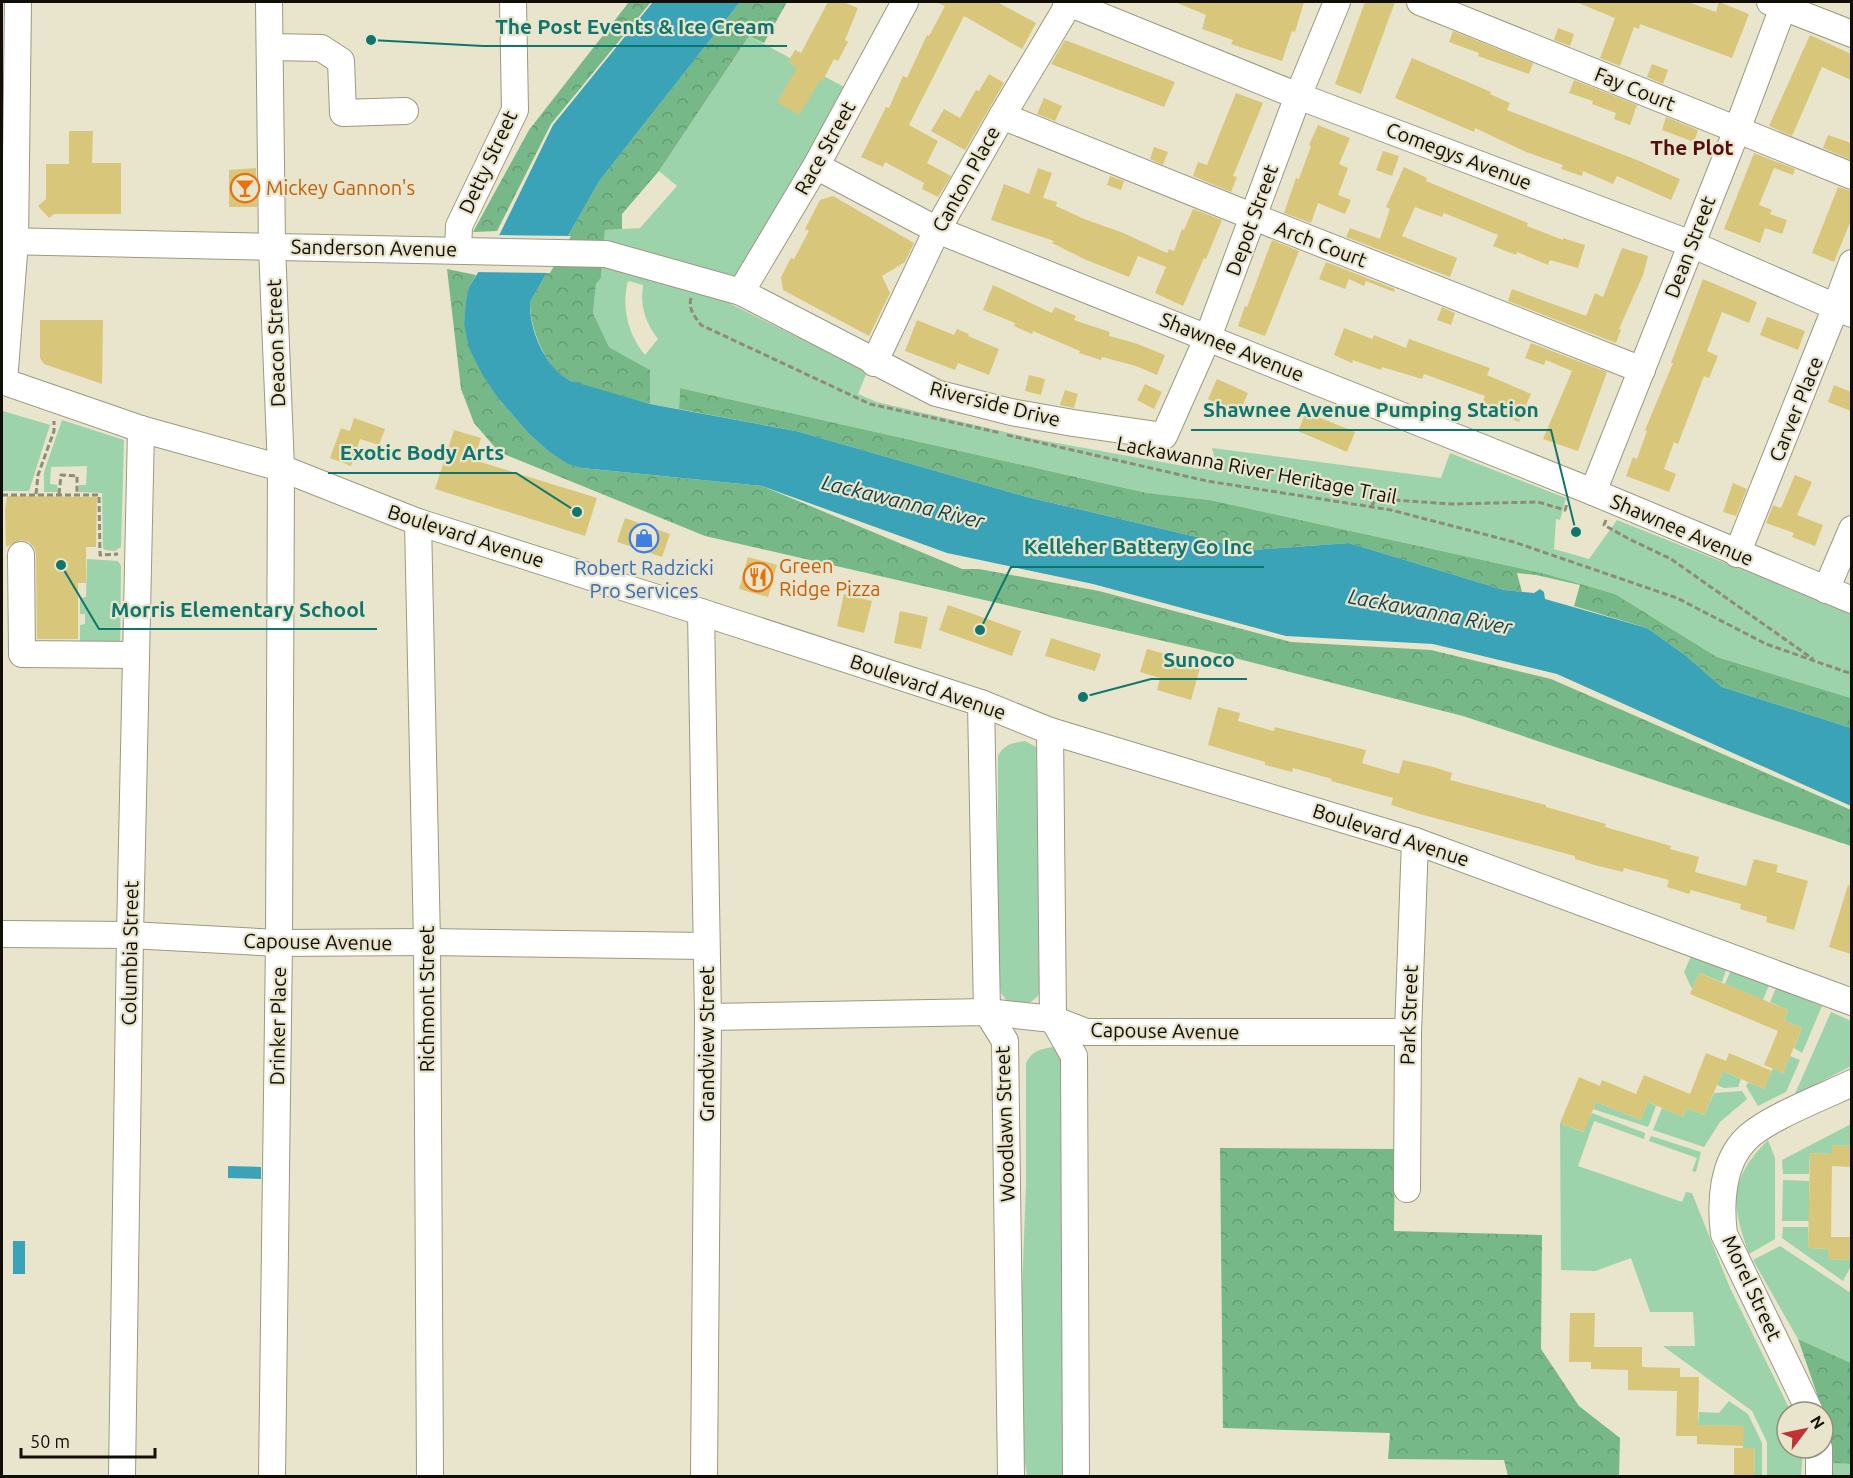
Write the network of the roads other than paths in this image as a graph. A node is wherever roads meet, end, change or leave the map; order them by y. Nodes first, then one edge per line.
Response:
1 (18, 2) edge
2 (269, 2) edge
3 (513, 2) edge
4 (905, 2) edge
5 (1068, 2) edge
6 (1336, 2) edge
7 (1420, 2) edge
8 (1780, 3) edge
9 (1851, 34) edge
10 (270, 47) junction
11 (1298, 96) junction
12 (405, 111) dead end
13 (1002, 116) junction
14 (1737, 130) junction
15 (816, 166) junction
16 (1851, 176) edge
17 (1254, 217) junction
18 (937, 230) junction
19 (8, 241) edge
20 (1691, 244) junction
21 (272, 247) junction
22 (458, 250) junction
23 (1851, 263) edge
24 (741, 292) junction
25 (1843, 312) edge
26 (1208, 337) junction
27 (874, 363) junction
28 (1642, 370) junction
29 (3, 381) edge
30 (141, 429) junction
31 (1164, 436) joint
32 (281, 468) junction
33 (1593, 492) junction
34 (418, 522) junction
35 (1851, 529) edge
36 (1737, 554) junction
37 (21, 555) dead end
38 (1826, 590) junction
39 (1851, 600) edge
40 (701, 612) junction
41 (136, 655) junction
42 (981, 704) junction
43 (1050, 731) junction
44 (1415, 841) junction
45 (2, 934) edge
46 (130, 935) junction
47 (427, 942) junction
48 (279, 943) junction
49 (706, 946) junction
50 (1851, 1002) edge
51 (987, 1012) junction
52 (708, 1017) junction
53 (1053, 1019) junction
54 (1408, 1032) junction
55 (1851, 1083) edge
56 (1407, 1189) dead end
57 (1804, 1400) edge
58 (1819, 1460) edge
59 (122, 1476) edge
60 (272, 1476) edge
61 (430, 1476) edge
62 (704, 1476) edge
63 (1011, 1476) edge
64 (1076, 1476) edge
65 (1818, 1476) edge

1 - 19 street
2 - 10 street, Deacon Street
3 - 22 street, Detty Street
4 - 15 street, Race Street
5 - 11 street, Comegys Avenue
5 - 13 street, Canton Place
6 - 11 street, Depot Street
7 - 14 street, Fay Court
8 - 9 street
8 - 14 street, Dean Street
10 - 12 street
10 - 21 street, Deacon Street
11 - 17 street, Depot Street
11 - 20 street, Comegys Avenue
13 - 17 street, Arch Court
13 - 18 street, Canton Place
14 - 16 street, Fay Court
14 - 20 street, Dean Street
15 - 18 street, Shawnee Avenue
15 - 24 street, Race Street
17 - 26 street, Depot Street
17 - 28 street, Arch Court
18 - 26 street, Shawnee Avenue
18 - 27 street, Canton Place
19 - 21 street, Sanderson Avenue
19 - 29 street
20 - 25 street, Comegys Avenue
20 - 28 street, Dean Street
21 - 22 street, Sanderson Avenue
21 - 32 street, Deacon Street
22 - 24 street, Sanderson Avenue
23 - 25 street, Carver Place
24 - 27 street, Riverside Drive
25 - 36 street, Carver Place
26 - 31 street, Depot Street
26 - 33 street, Shawnee Avenue
27 - 31 street, Riverside Drive
28 - 33 street, Dean Street
29 - 30 street, Boulevard Avenue
30 - 32 street, Boulevard Avenue
30 - 41 street, Columbia Street
32 - 34 street, Boulevard Avenue
32 - 48 street, Drinker Place
33 - 36 street, Shawnee Avenue
34 - 40 street, Boulevard Avenue
34 - 47 street, Richmont Street
35 - 38 street
36 - 38 street, Shawnee Avenue
37 - 41 street
38 - 39 street, Shawnee Avenue
40 - 42 street, Boulevard Avenue
40 - 49 street, Grandview Street
41 - 46 street, Columbia Street
42 - 43 street, Boulevard Avenue
42 - 51 street
43 - 44 street, Boulevard Avenue
43 - 53 street
44 - 50 street, Boulevard Avenue
44 - 54 street, Park Street
45 - 46 street, Capouse Avenue
46 - 48 street, Capouse Avenue
46 - 59 street, Columbia Street
47 - 48 street, Capouse Avenue
47 - 49 street, Capouse Avenue
47 - 61 street, Richmont Street
48 - 60 street, Drinker Place
49 - 52 street, Grandview Street
51 - 52 street, Capouse Avenue
51 - 53 street, Capouse Avenue
51 - 63 street, Woodlawn Street
52 - 62 street, Grandview Street
53 - 54 street, Capouse Avenue
53 - 64 street
54 - 56 street, Park Street
55 - 57 street, Morel Street
58 - 65 street

